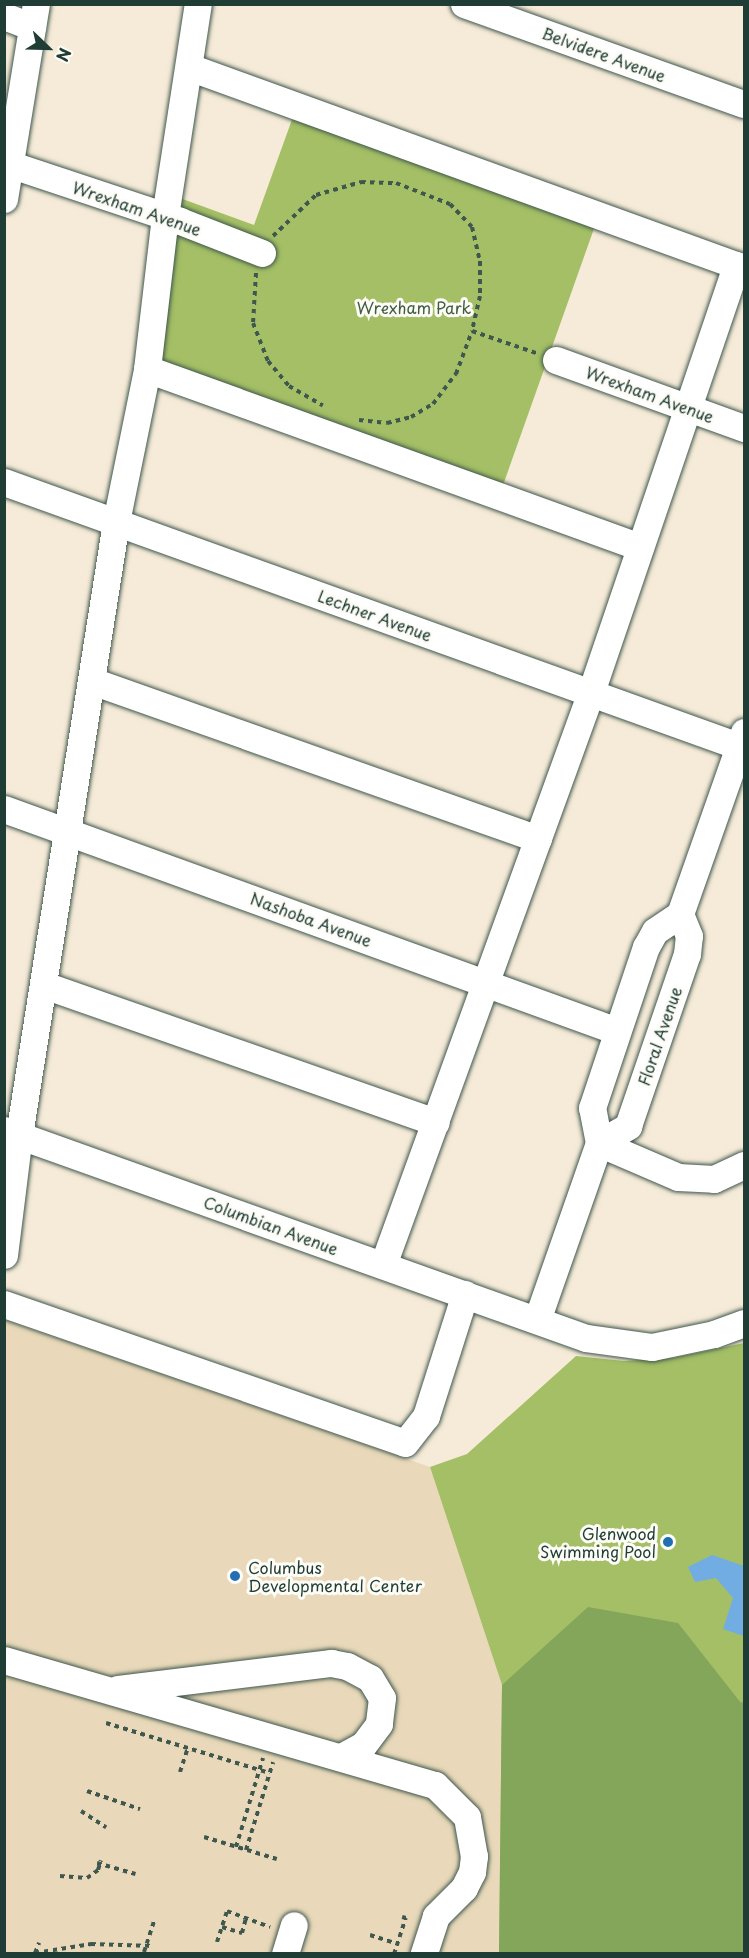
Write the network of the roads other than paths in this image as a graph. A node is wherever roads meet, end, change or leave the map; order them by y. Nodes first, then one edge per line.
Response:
1 (198, 4) edge
2 (464, 4) edge
3 (4, 16) edge
4 (34, 16) edge
5 (189, 67) junction
6 (744, 104) edge
7 (12, 165) junction
8 (5, 195) edge
9 (165, 216) junction
10 (262, 253) road end
11 (740, 267) edge
12 (556, 360) road end
13 (147, 369) junction
14 (687, 407) junction
15 (744, 428) edge
16 (4, 482) edge
17 (116, 522) junction
18 (640, 547) junction
19 (92, 681) junction
20 (591, 692) junction
21 (743, 742) edge
22 (4, 809) edge
23 (70, 832) junction
24 (538, 839) junction
25 (680, 914) junction
26 (488, 982) junction
27 (44, 985) junction
28 (617, 1031) junction
29 (436, 1122) junction
30 (12, 1132) edge
31 (599, 1143) junction
32 (744, 1166) edge
33 (4, 1254) edge
34 (383, 1265) junction
35 (465, 1294) junction
36 (4, 1304) edge
37 (537, 1320) junction
38 (744, 1323) edge
39 (4, 1660) edge
40 (106, 1690) junction
41 (343, 1756) junction
42 (294, 1925) dead end
43 (276, 1945) edge
44 (424, 1953) edge

1 - 5 street
2 - 6 street, Belvidere Avenue
3 - 4 street
4 - 7 street
5 - 9 street
5 - 11 street
7 - 8 street
7 - 9 street, Wrexham Avenue
9 - 10 street, Wrexham Avenue
9 - 13 street
11 - 14 street
12 - 14 street, Wrexham Avenue
13 - 17 street
13 - 18 street
14 - 15 street, Wrexham Avenue
14 - 18 street
16 - 17 street, Lechner Avenue
17 - 19 street
17 - 20 street, Lechner Avenue
18 - 20 street
19 - 23 street
19 - 24 street
20 - 21 street, Lechner Avenue
20 - 24 street
21 - 25 street
22 - 23 street, Nashoba Avenue
23 - 26 street, Nashoba Avenue
23 - 27 street
24 - 26 street
25 - 28 street
25 - 31 street, Floral Avenue
26 - 28 street, Nashoba Avenue
26 - 29 street
27 - 29 street
27 - 30 street
28 - 31 street
29 - 34 street
30 - 33 street
30 - 34 street, Columbian Avenue
31 - 32 street
31 - 37 street
34 - 35 street, Columbian Avenue
35 - 36 street
35 - 37 street, Columbian Avenue
37 - 38 street, Columbian Avenue
39 - 40 street
40 - 41 street
40 - 41 street
41 - 44 street
42 - 43 street

